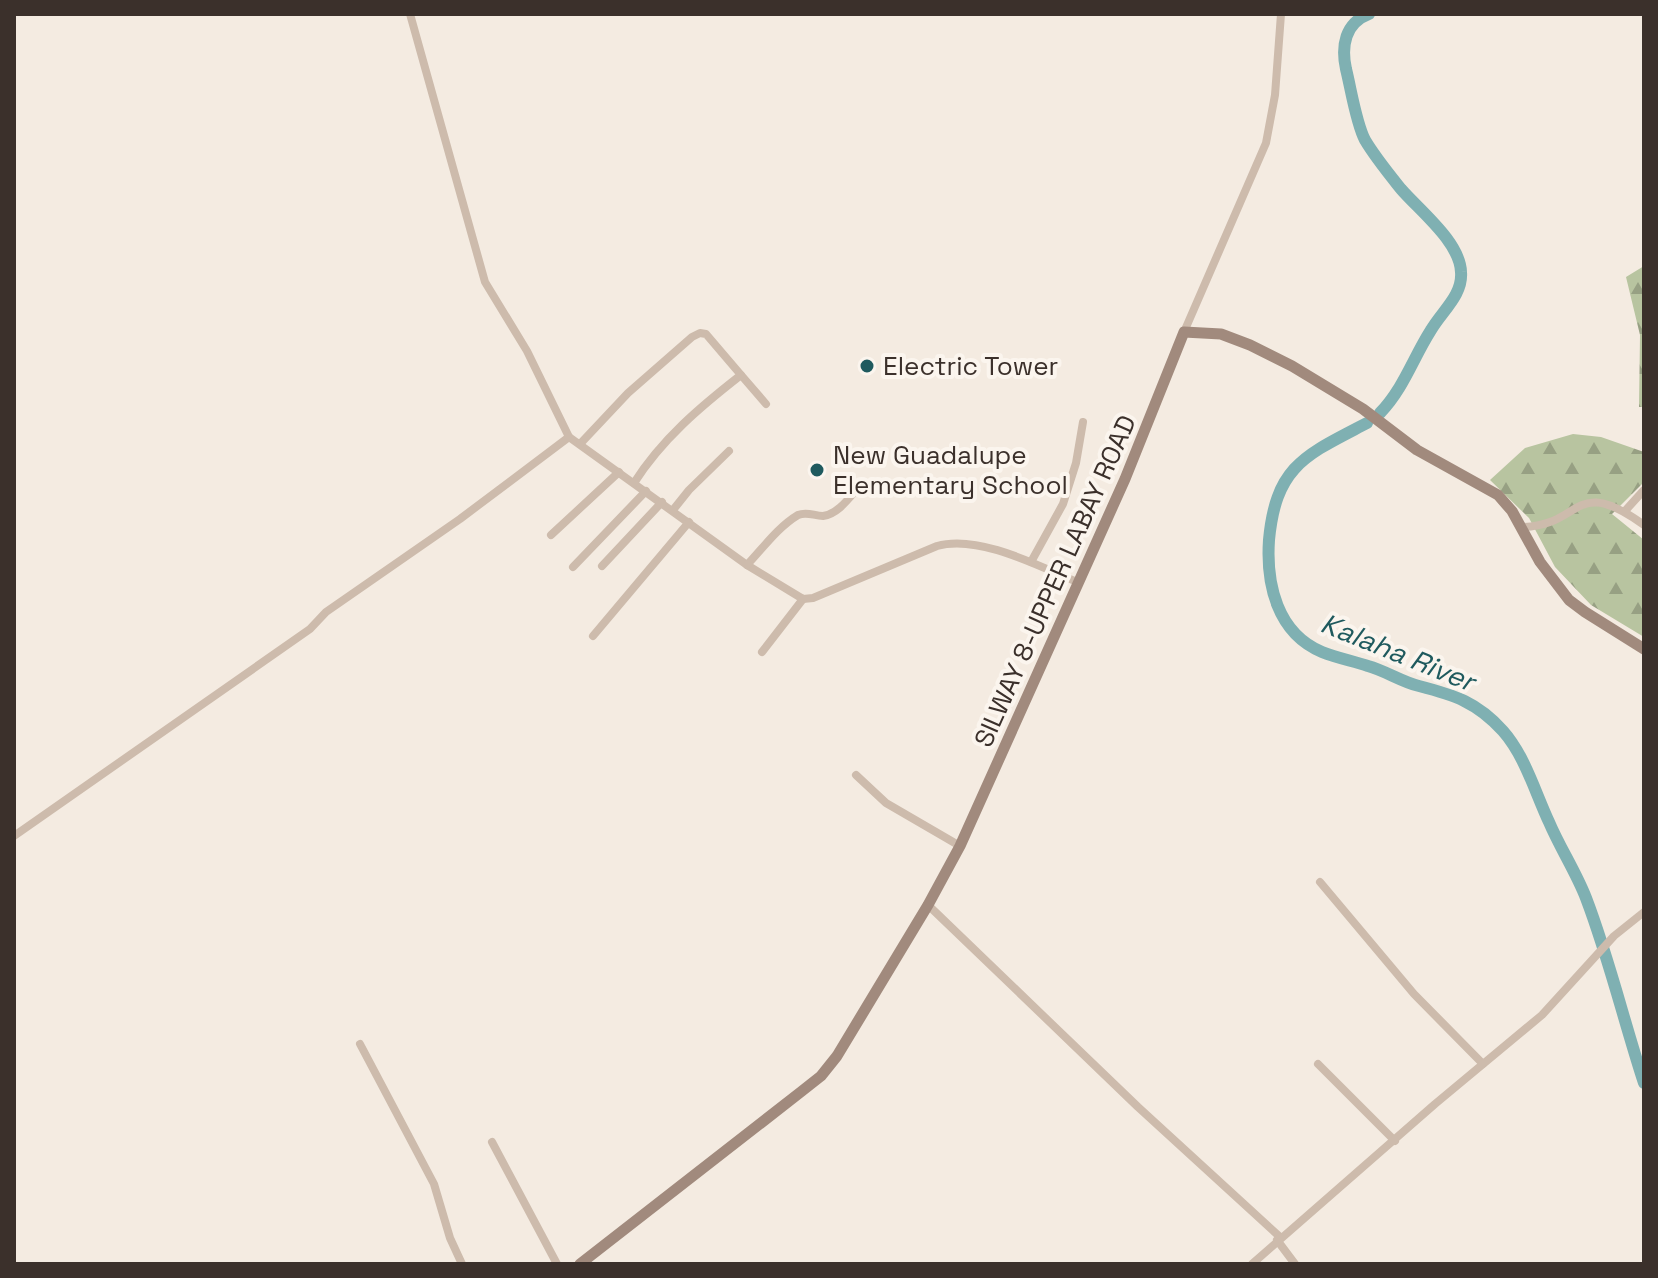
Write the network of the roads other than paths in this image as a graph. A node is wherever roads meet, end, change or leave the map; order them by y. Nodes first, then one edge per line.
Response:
1 (410, 14) edge
2 (1281, 14) edge
3 (1184, 332) junction
4 (741, 375) junction
5 (766, 404) dead end
6 (1083, 422) dead end
7 (569, 437) junction
8 (580, 444) junction
9 (729, 451) dead end
10 (619, 472) junction
11 (634, 483) junction
12 (858, 488) dead end
13 (1644, 490) edge
14 (646, 491) junction
15 (662, 502) junction
16 (673, 510) junction
17 (1625, 511) junction
18 (689, 522) junction
19 (1644, 525) edge
20 (1521, 527) junction
21 (551, 535) dead end
22 (1031, 562) junction
23 (747, 565) junction
24 (602, 566) dead end
25 (573, 567) dead end
26 (1077, 582) junction
27 (803, 599) junction
28 (593, 636) dead end
29 (1644, 649) edge
30 (762, 652) dead end
31 (856, 775) dead end
32 (14, 836) edge
33 (960, 846) junction
34 (1320, 882) dead end
35 (928, 905) junction
36 (1644, 912) edge
37 (360, 1044) dead end
38 (1318, 1064) dead end
39 (1483, 1064) junction
40 (1395, 1141) junction
41 (492, 1142) dead end
42 (1278, 1239) junction
43 (462, 1264) edge
44 (557, 1264) edge
45 (580, 1264) edge
46 (1252, 1264) edge
47 (1295, 1264) edge

1 - 7 street
2 - 3 street
3 - 20 main road
3 - 26 main road, SILWAY 8-UPPER LABAY ROAD
4 - 5 street
4 - 8 street
4 - 11 street
6 - 22 street
7 - 8 street
7 - 32 street
8 - 10 street
9 - 16 street
10 - 11 street
10 - 21 street
11 - 14 street
12 - 23 street
13 - 17 street
14 - 15 street
14 - 25 street
15 - 16 street
15 - 24 street
16 - 18 street
17 - 19 street
17 - 20 street
18 - 23 street
18 - 28 street
20 - 29 main road
22 - 26 street
22 - 27 street
23 - 27 street
26 - 33 main road, SILWAY 8-UPPER LABAY ROAD
27 - 30 street
31 - 33 street
33 - 35 main road, SILWAY 8-UPPER LABAY ROAD
34 - 39 street
35 - 42 street
35 - 45 main road, SILWAY 8-UPPER LABAY ROAD
36 - 39 street
37 - 43 street
38 - 40 street
39 - 40 street
40 - 42 street
41 - 44 street
42 - 46 street
42 - 47 street

